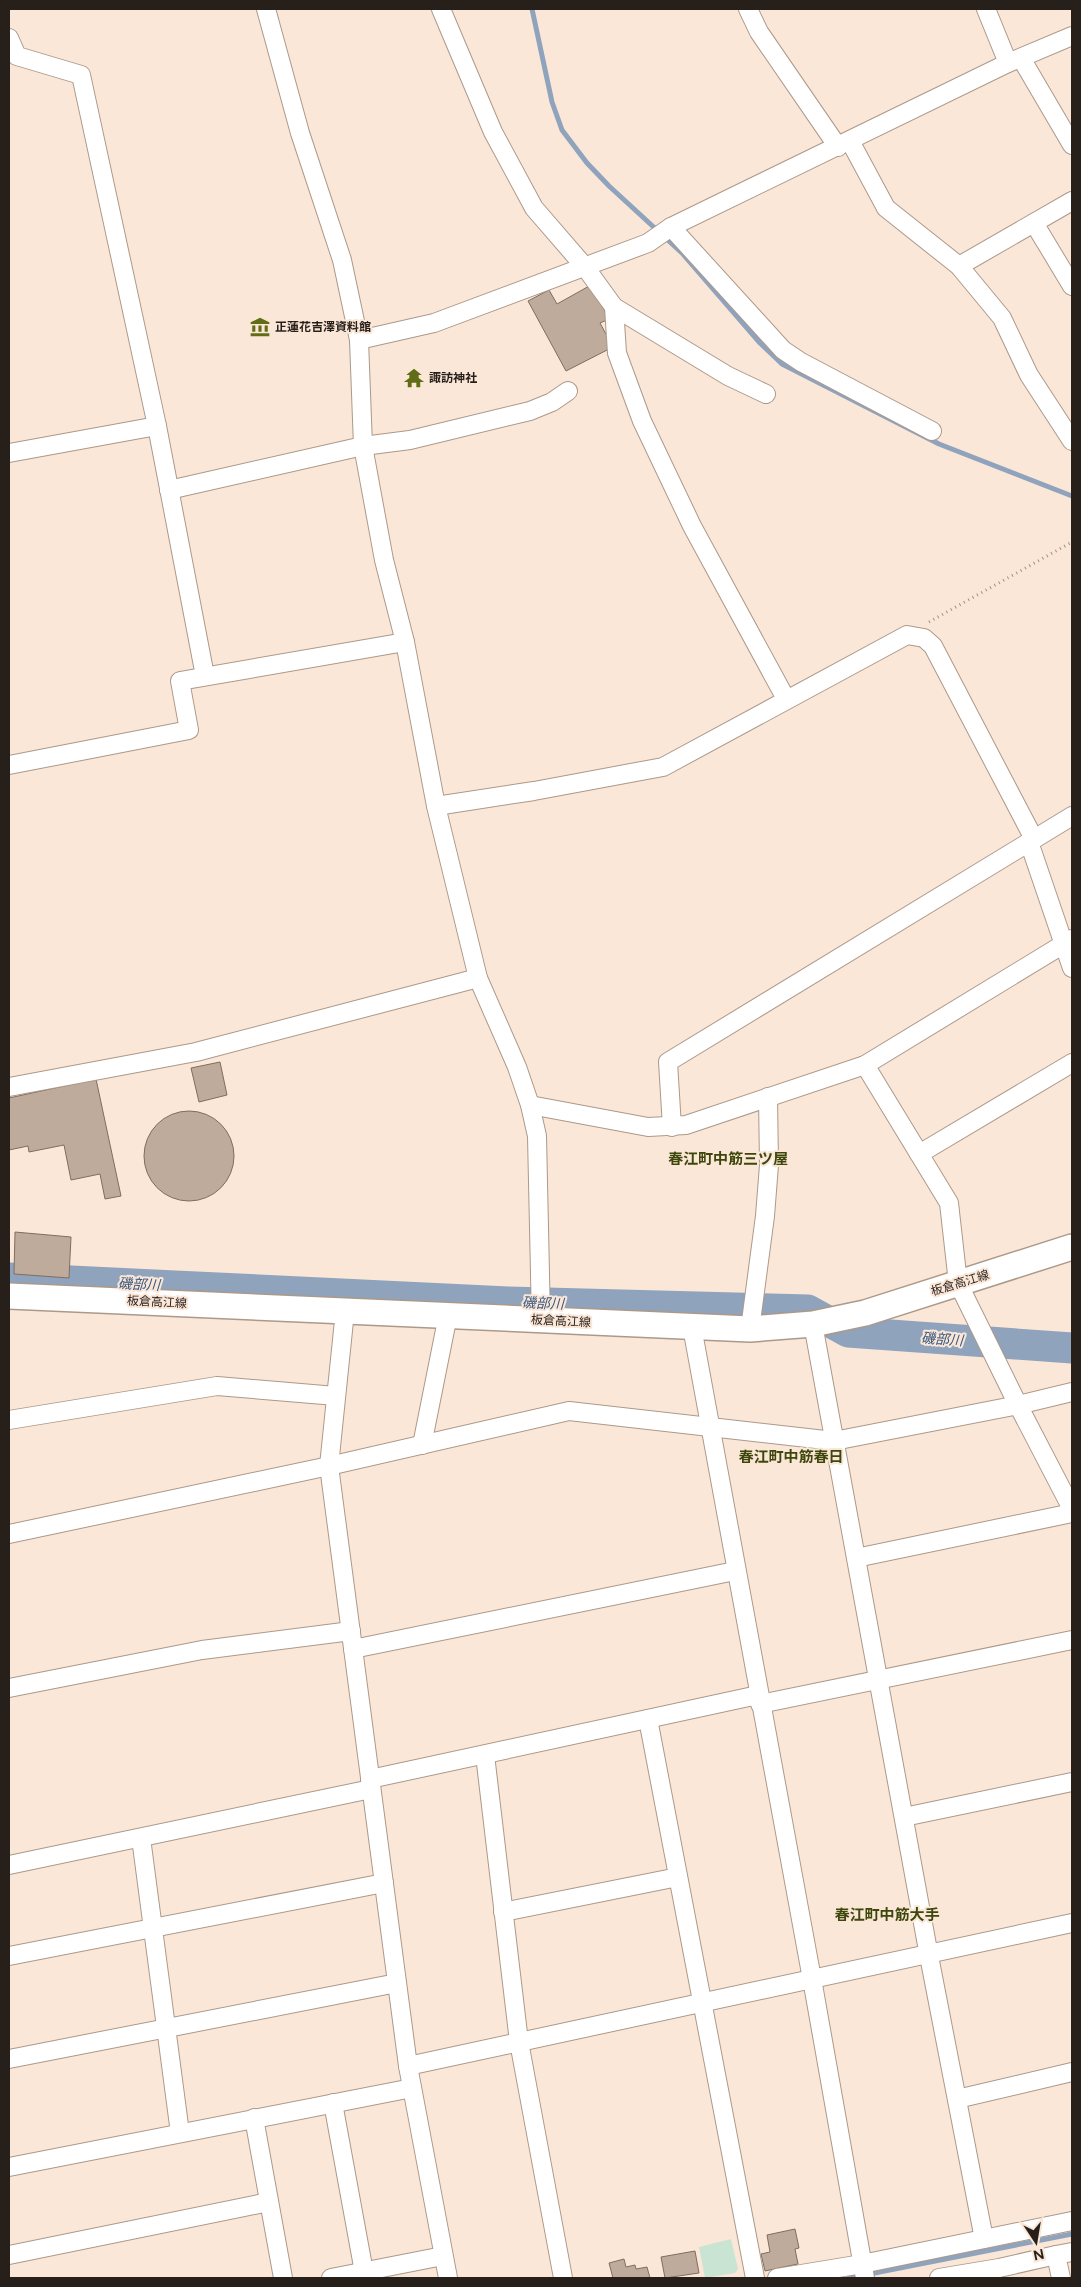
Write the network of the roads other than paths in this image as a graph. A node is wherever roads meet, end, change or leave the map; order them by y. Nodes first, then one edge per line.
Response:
1 (266, 9) edge
2 (441, 9) edge
3 (748, 9) edge
4 (986, 9) edge
5 (1072, 36) edge
6 (9, 38) edge
7 (1015, 61) junction
8 (844, 144) junction
9 (1072, 145) edge
10 (1072, 201) edge
11 (1034, 222) junction
12 (670, 227) junction
13 (959, 266) junction
14 (585, 267) junction
15 (1072, 286) edge
16 (614, 307) junction
17 (359, 340) junction
18 (568, 391) dead end
19 (766, 394) dead end
20 (157, 426) junction
21 (932, 432) dead end
22 (1072, 442) edge
23 (363, 446) junction
24 (9, 452) edge
25 (170, 490) junction
26 (405, 642) junction
27 (205, 676) junction
28 (786, 699) junction
29 (9, 765) edge
30 (436, 806) junction
31 (1072, 816) edge
32 (1032, 841) junction
33 (1068, 941) edge
34 (1072, 968) edge
35 (478, 978) junction
36 (1072, 1063) edge
37 (865, 1065) junction
38 (9, 1087) edge
39 (768, 1097) junction
40 (530, 1105) junction
41 (672, 1127) junction
42 (919, 1154) junction
43 (1072, 1247) edge
44 (958, 1283) junction
45 (9, 1293) edge
46 (345, 1311) junction
47 (448, 1315) junction
48 (541, 1320) junction
49 (813, 1324) junction
50 (692, 1327) junction
51 (750, 1329) junction
52 (1072, 1392) edge
53 (336, 1396) junction
54 (1018, 1405) junction
55 (9, 1420) edge
56 (710, 1427) junction
57 (834, 1441) junction
58 (422, 1445) junction
59 (329, 1466) junction
60 (1072, 1509) edge
61 (1072, 1513) edge
62 (9, 1534) edge
63 (856, 1558) junction
64 (735, 1571) junction
65 (351, 1631) junction
66 (1072, 1640) edge
67 (353, 1649) junction
68 (879, 1681) junction
69 (9, 1688) edge
70 (759, 1700) junction
71 (648, 1719) junction
72 (484, 1755) junction
73 (1072, 1782) edge
74 (370, 1784) junction
75 (904, 1817) junction
76 (141, 1838) junction
77 (9, 1865) edge
78 (678, 1877) junction
79 (384, 1883) junction
80 (503, 1912) junction
81 (1072, 1923) edge
82 (153, 1927) junction
83 (9, 1956) edge
84 (929, 1956) junction
85 (812, 1979) junction
86 (397, 1983) junction
87 (701, 2002) junction
88 (167, 2028) junction
89 (519, 2042) junction
90 (9, 2059) edge
91 (408, 2066) junction
92 (1072, 2072) edge
93 (412, 2088) junction
94 (957, 2099) junction
95 (333, 2103) junction
96 (254, 2118) junction
97 (180, 2133) junction
98 (9, 2167) edge
99 (269, 2202) junction
100 (1072, 2221) edge
101 (984, 2239) junction
102 (1064, 2253) edge
103 (9, 2255) edge
104 (444, 2256) junction
105 (864, 2271) edge
106 (364, 2272) junction
107 (999, 2273) edge
108 (282, 2278) edge
109 (331, 2278) edge
110 (448, 2278) edge
111 (563, 2278) edge
112 (756, 2278) edge
113 (777, 2278) edge
114 (939, 2278) edge
115 (1061, 2278) edge

1 - 17 street
2 - 14 street
3 - 8 street
4 - 7 street
5 - 7 street
6 - 20 street
7 - 8 street
7 - 9 street
8 - 12 street
8 - 13 street
10 - 11 street
11 - 13 street
11 - 15 street
12 - 14 street
12 - 21 street
13 - 22 street
14 - 16 street
14 - 17 street
16 - 19 street
16 - 28 street
17 - 23 street
18 - 23 street
20 - 24 street
20 - 25 street
23 - 25 street
23 - 26 street
25 - 27 street
26 - 27 street
26 - 30 street
27 - 29 street
28 - 30 street
28 - 32 street
30 - 35 street
31 - 32 street
32 - 33 street
32 - 41 street
33 - 34 street
33 - 37 street
35 - 38 street
35 - 40 street
36 - 42 street
37 - 39 street
37 - 42 street
39 - 41 street
39 - 51 street
40 - 41 street
40 - 48 street
42 - 44 street
43 - 44 main road, 板倉高江線
44 - 49 main road, 板倉高江線
44 - 54 street
45 - 46 main road, 板倉高江線
46 - 47 main road, 板倉高江線
46 - 53 street
47 - 48 main road, 板倉高江線
47 - 58 street
48 - 50 main road, 板倉高江線
49 - 51 main road, 板倉高江線
49 - 57 street
50 - 51 main road, 板倉高江線
50 - 56 street
52 - 54 street
53 - 55 street
53 - 59 street
54 - 57 street
54 - 60 street
56 - 57 street
56 - 58 street
56 - 64 street
57 - 63 street
58 - 59 street
59 - 62 street
59 - 65 street
61 - 63 street
63 - 68 street
64 - 67 street
64 - 70 street
65 - 67 street
65 - 69 street
66 - 68 street
67 - 74 street
68 - 70 street
68 - 75 street
70 - 71 street
70 - 85 street
71 - 72 street
71 - 78 street
72 - 74 street
72 - 80 street
73 - 75 street
74 - 76 street
74 - 79 street
75 - 84 street
76 - 77 street
76 - 82 street
78 - 80 street
78 - 87 street
79 - 82 street
79 - 86 street
80 - 89 street
81 - 84 street
82 - 83 street
82 - 88 street
84 - 85 street
84 - 94 street
85 - 87 street
85 - 105 street
86 - 88 street
86 - 91 street
87 - 89 street
87 - 112 street
88 - 90 street
88 - 97 street
89 - 91 street
89 - 111 street
91 - 93 street
92 - 94 street
93 - 95 street
93 - 104 street
94 - 101 street
95 - 96 street
95 - 106 street
96 - 97 street
96 - 99 street
97 - 98 street
99 - 103 street
99 - 108 street
100 - 101 street
101 - 105 street
102 - 107 street
102 - 115 street
104 - 106 street
104 - 110 street
105 - 113 street
106 - 109 street
107 - 114 street

